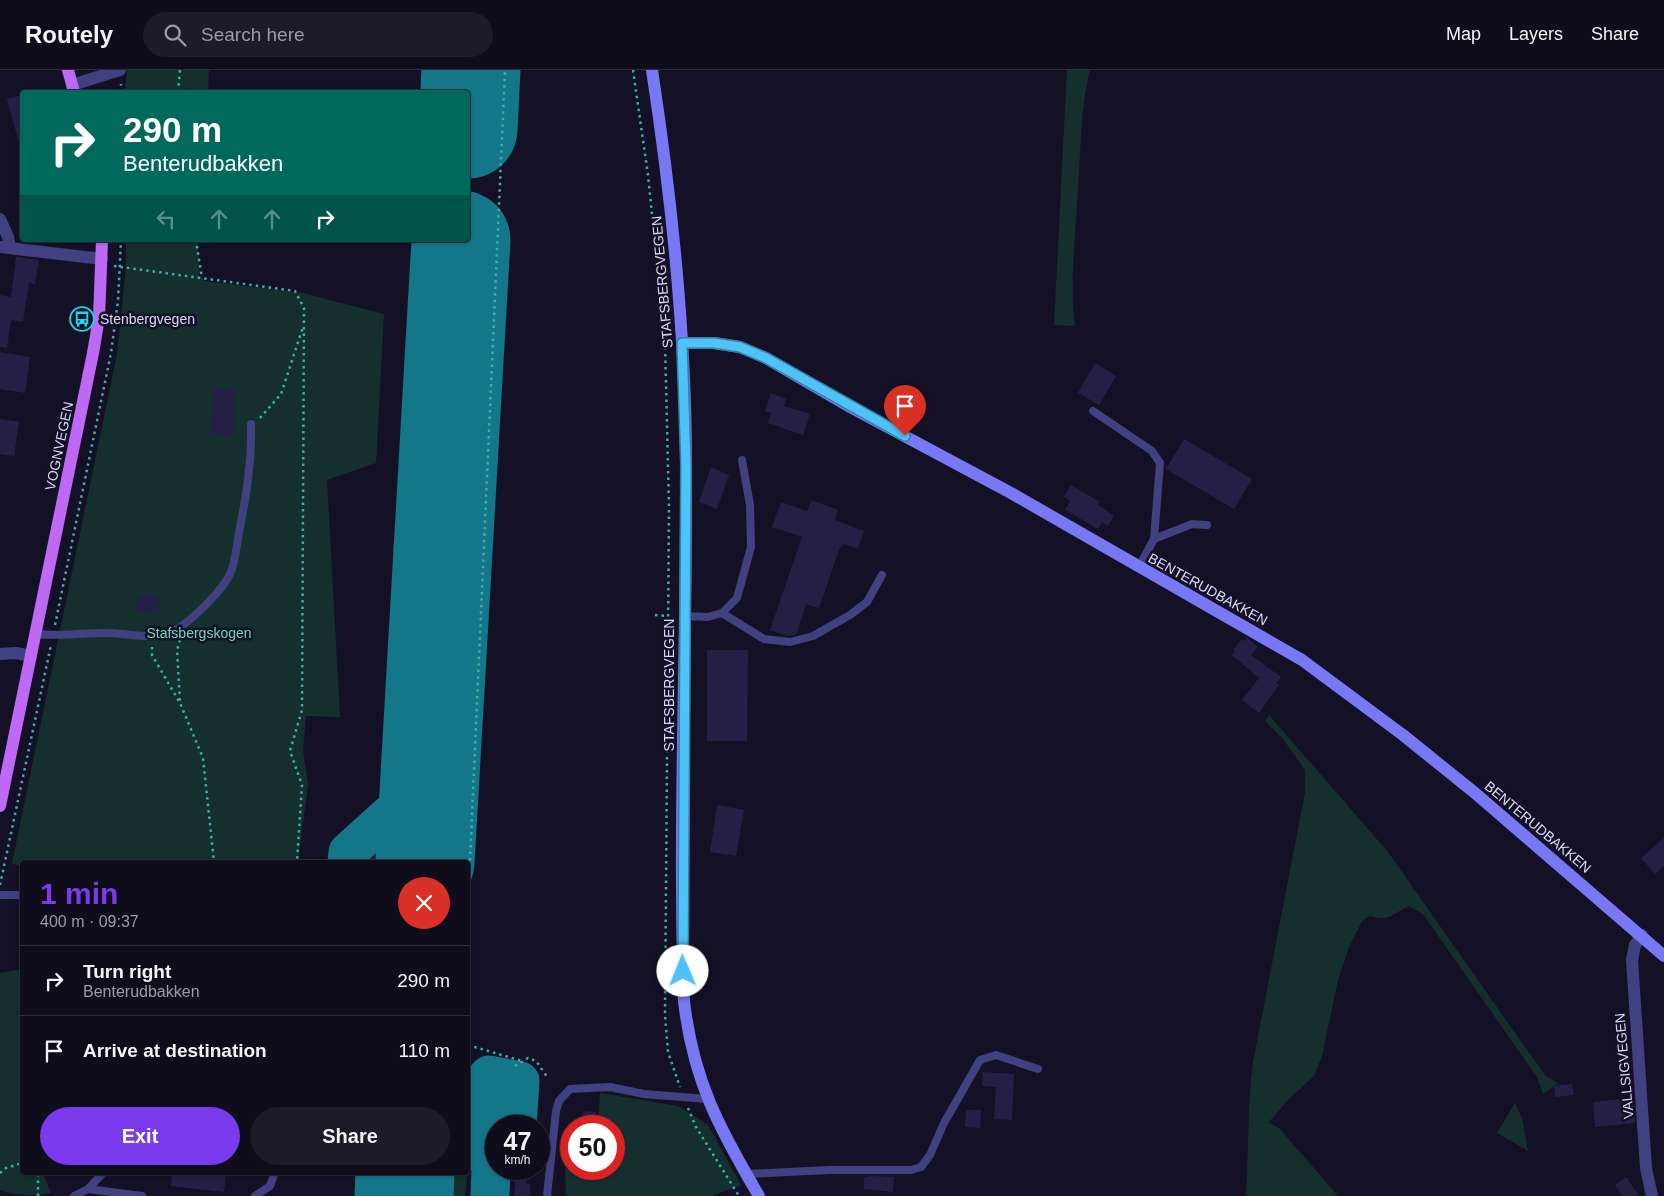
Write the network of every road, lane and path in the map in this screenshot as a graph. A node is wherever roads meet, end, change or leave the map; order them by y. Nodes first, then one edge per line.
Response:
1 (68, 70) edge
2 (120, 70) edge
3 (180, 70) edge
4 (505, 70) edge
5 (634, 70) edge
6 (652, 70) edge
7 (73, 89) edge
8 (178, 90) edge
9 (0, 219) edge
10 (102, 242) edge
11 (121, 242) edge
12 (195, 242) edge
13 (5, 248) edge
14 (102, 259) junction
15 (121, 266) junction
16 (202, 278) junction
17 (304, 324) junction
18 (682, 343) junction
19 (1093, 411) dead end
20 (251, 424) joint
21 (742, 460) dead end
22 (1207, 525) dead end
23 (1154, 539) junction
24 (1139, 567) junction
25 (882, 575) dead end
26 (722, 613) junction
27 (654, 615) dead end
28 (668, 616) junction
29 (684, 616) junction
30 (181, 627) junction
31 (35, 634) junction
32 (53, 636) junction
33 (152, 637) junction
34 (0, 654) edge
35 (31, 656) junction
36 (180, 704) junction
37 (0, 806) edge
38 (214, 860) edge
39 (297, 860) edge
40 (470, 861) edge
41 (0, 886) edge
42 (0, 895) edge
43 (20, 895) edge
44 (1642, 936) junction
45 (1664, 956) edge
46 (470, 1045) edge
47 (522, 1061) junction
48 (515, 1066) dead end
49 (1038, 1069) dead end
50 (548, 1078) dead end
51 (684, 1098) junction
52 (707, 1099) junction
53 (20, 1164) edge
54 (0, 1174) edge
55 (746, 1174) junction
56 (38, 1175) edge
57 (101, 1175) edge
58 (274, 1175) edge
59 (88, 1189) junction
60 (756, 1195) edge
61 (38, 1196) edge
62 (74, 1196) edge
63 (142, 1196) edge
64 (255, 1196) edge
65 (547, 1196) edge
66 (739, 1196) edge
67 (1652, 1196) edge

1 - 7 main road
2 - 7 street
3 - 8 path
4 - 40 path
5 - 28 path
6 - 18 main road, STAFSBERGVEGEN
9 - 13 street
10 - 14 main road, VOGNVEGEN
11 - 15 path
12 - 16 path
13 - 14 street
14 - 31 main road, VOGNVEGEN
15 - 16 path
15 - 32 path
16 - 17 path
17 - 20 path
17 - 39 path
18 - 24 main road, BENTERUDBAKKEN
18 - 29 main road, STAFSBERGVEGEN
19 - 23 lane
20 - 30 lane
21 - 26 lane
22 - 23 lane
23 - 24 lane
24 - 44 main road, BENTERUDBAKKEN
25 - 26 lane
26 - 29 lane
27 - 28 path
28 - 29 path
28 - 51 path
29 - 52 main road, STAFSBERGVEGEN
30 - 33 lane
30 - 36 path
31 - 32 lane
31 - 35 main road, VOGNVEGEN
32 - 33 lane
32 - 41 path
33 - 36 path
34 - 35 street
35 - 37 main road, VOGNVEGEN
36 - 38 path
42 - 43 lane
44 - 45 main road, BENTERUDBAKKEN
44 - 67 street, VALLSIGVEGEN
46 - 47 path
47 - 48 path
47 - 50 path
49 - 55 lane
51 - 52 lane
51 - 65 lane
51 - 66 path
52 - 55 main road, STAFSBERGVEGEN
53 - 54 path
55 - 60 main road, STAFSBERGVEGEN
56 - 61 path
57 - 59 lane
58 - 64 lane
59 - 62 lane
59 - 63 lane

